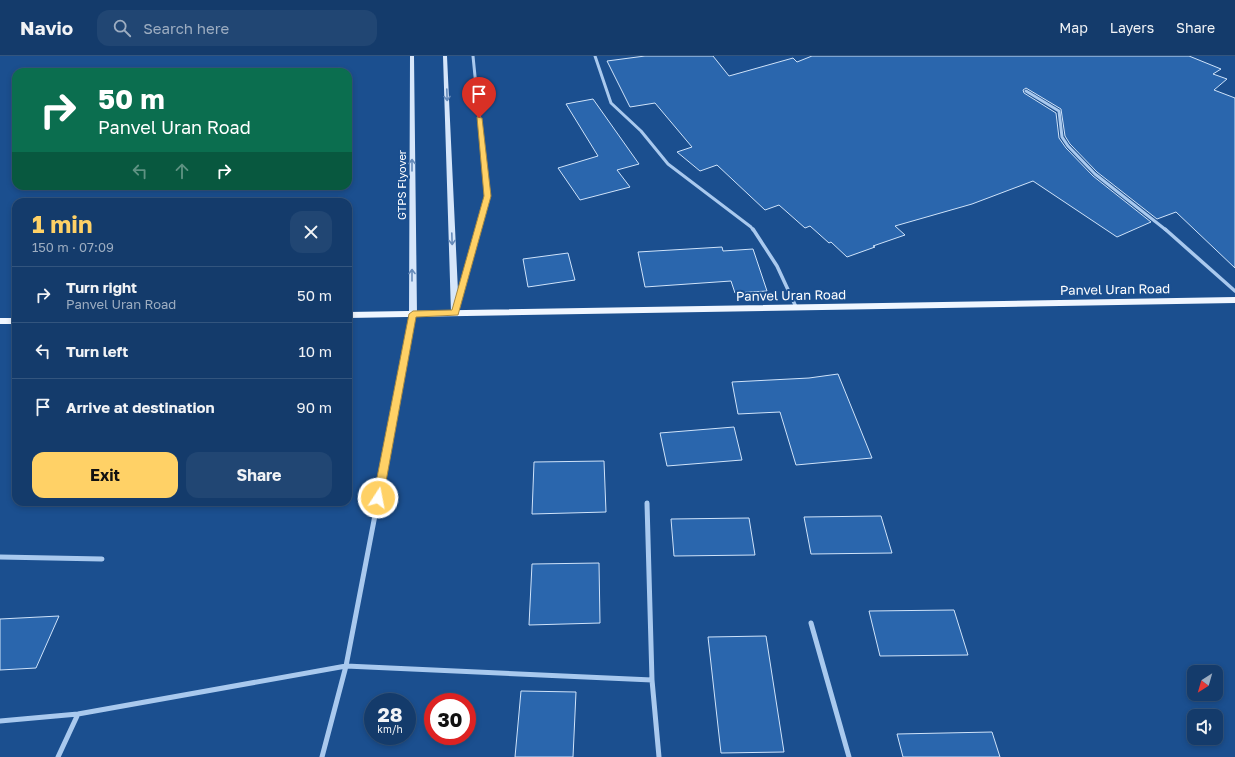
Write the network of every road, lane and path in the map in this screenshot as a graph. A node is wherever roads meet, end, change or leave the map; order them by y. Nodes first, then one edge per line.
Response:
1 (412, 56) edge
2 (445, 56) edge
3 (473, 56) edge
4 (595, 56) edge
5 (1026, 91) dead end
6 (1235, 291) edge
7 (1235, 300) edge
8 (796, 307) junction
9 (455, 313) junction
10 (413, 314) junction
11 (352, 315) edge
12 (0, 321) edge
13 (12, 321) edge
14 (646, 503) dead end
15 (0, 557) edge
16 (102, 559) dead end
17 (811, 623) dead end
18 (346, 666) junction
19 (652, 680) junction
20 (78, 714) junction
21 (0, 721) edge
22 (58, 757) edge
23 (322, 757) edge
24 (659, 757) edge
25 (849, 757) edge

10 -> 1 main road, GTPS Flyover
2 -> 9 main road
3 - 9 street
4 - 8 street
5 - 6 street
7 - 8 main road, Panvel Uran Road
8 - 9 main road, Panvel Uran Road
9 - 10 main road, Panvel Uran Road
10 - 11 main road, Panvel Uran Road
10 - 18 street
12 - 13 main road
14 - 19 street
15 - 16 street
17 - 25 street
18 - 19 street
18 - 20 street
18 - 23 street
19 - 24 street
20 - 21 street
20 - 22 street

